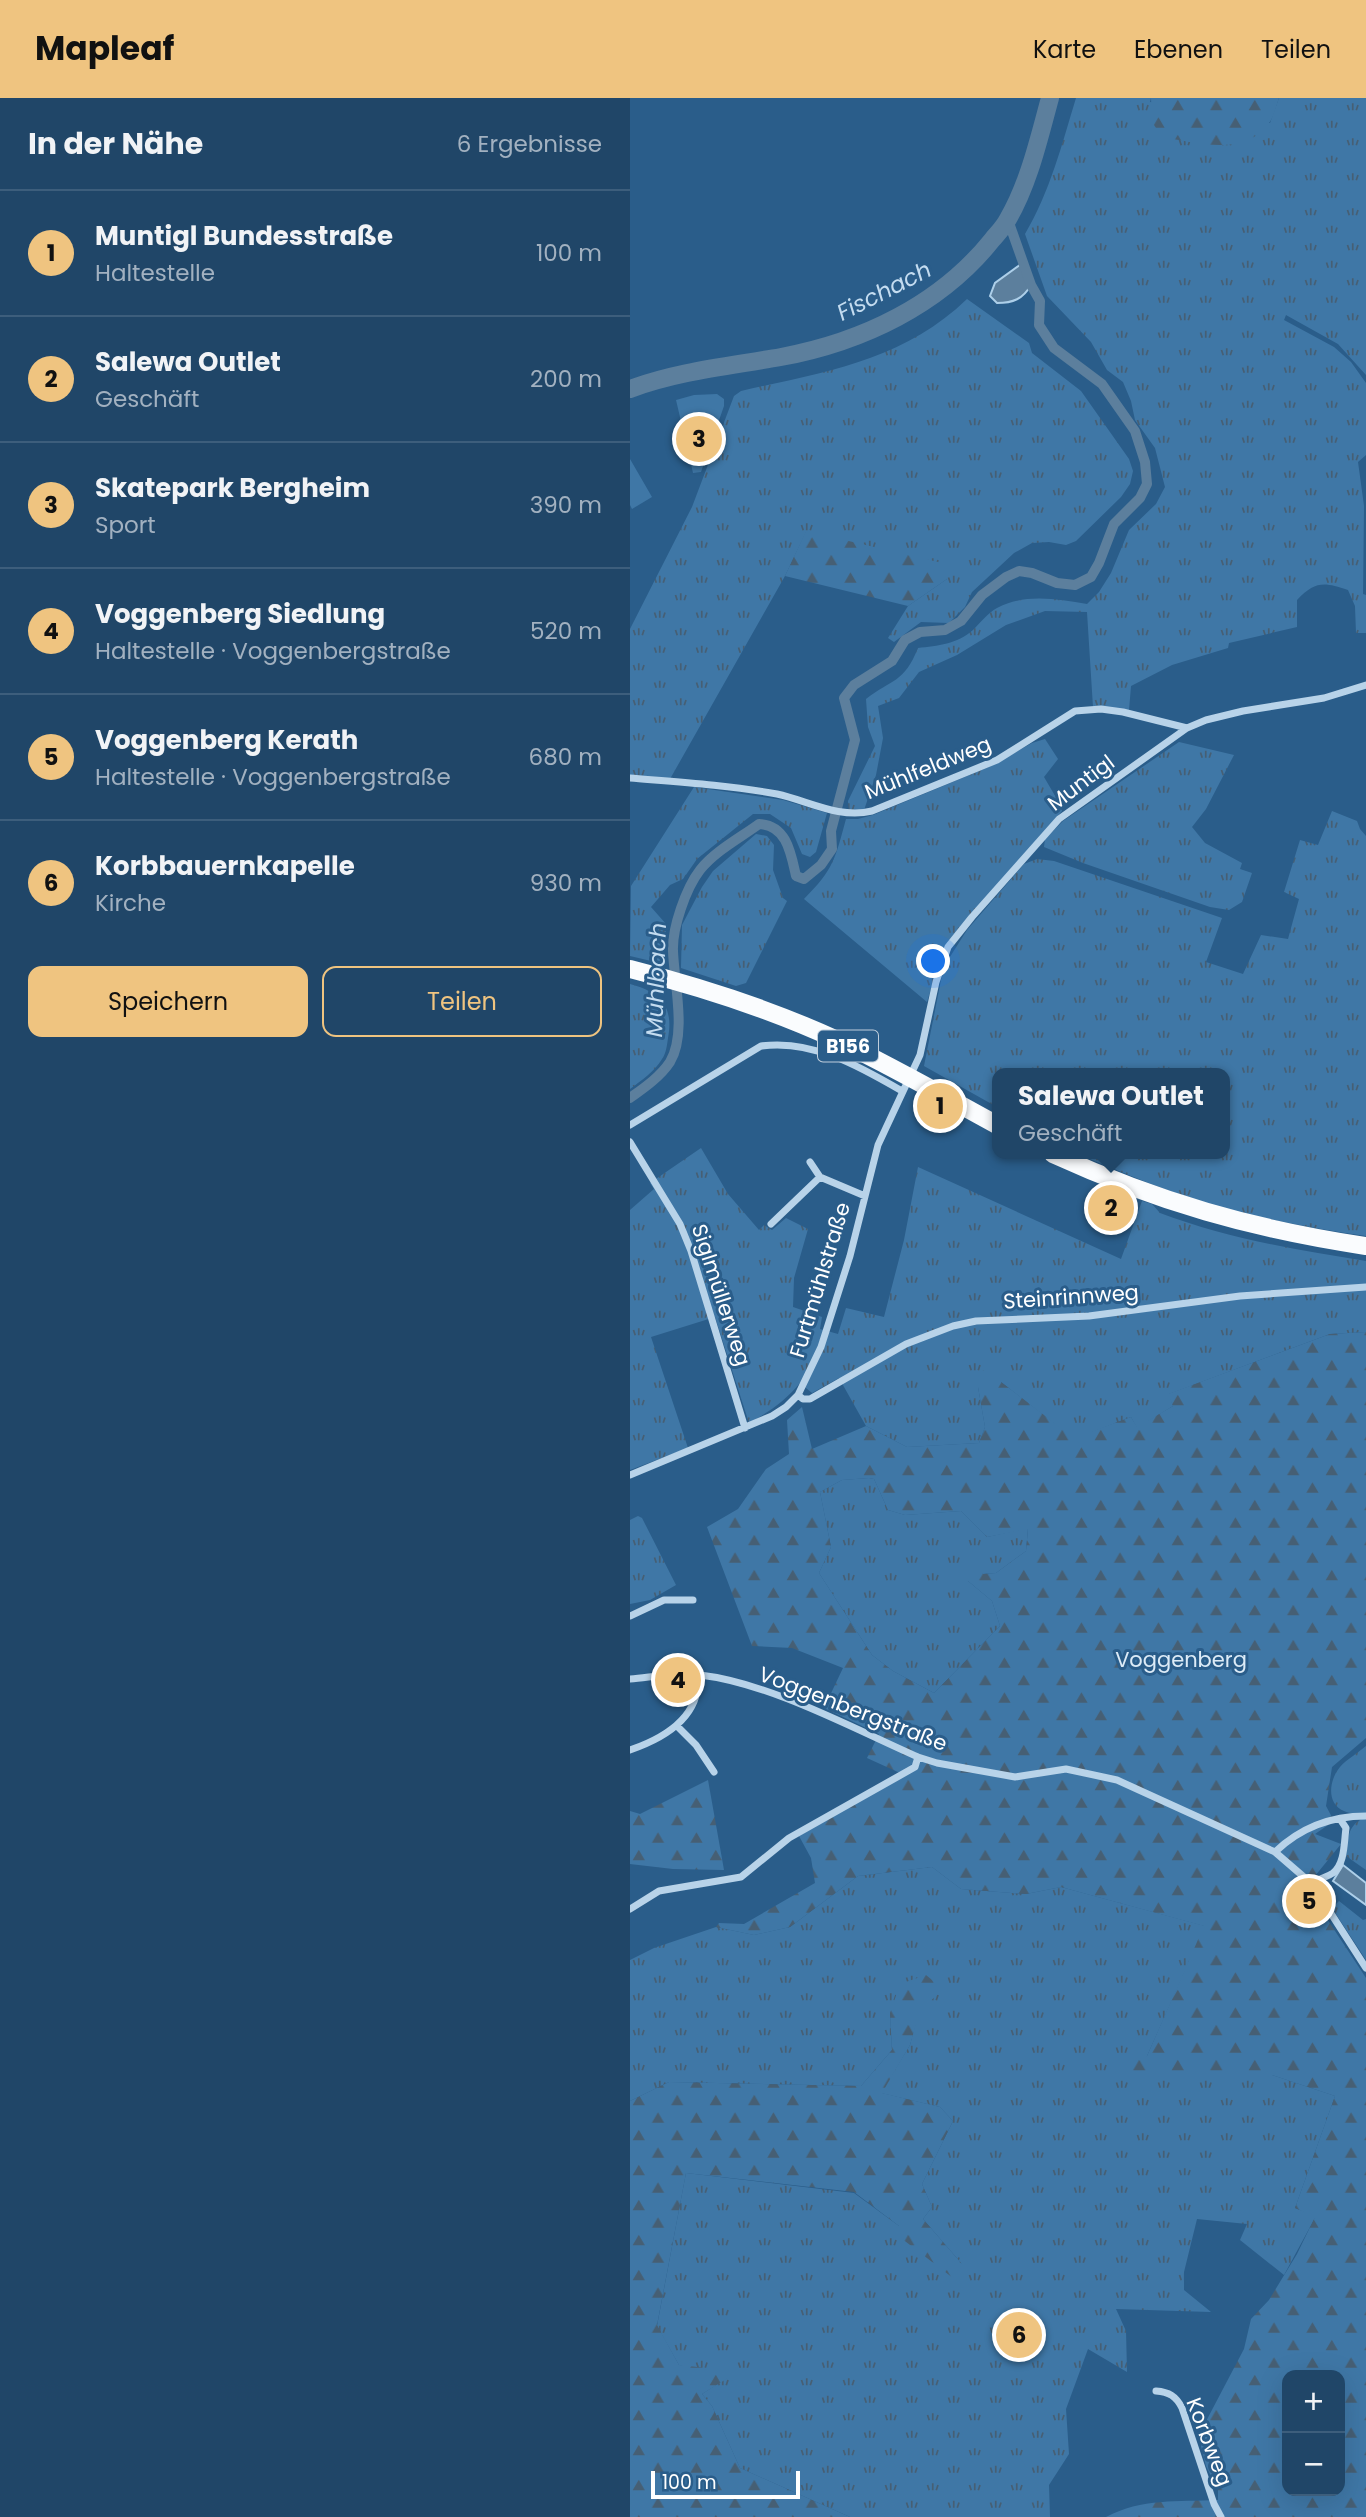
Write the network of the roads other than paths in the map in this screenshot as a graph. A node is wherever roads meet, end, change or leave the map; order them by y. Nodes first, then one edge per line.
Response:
1 (1366, 685) edge
2 (1187, 728) junction
3 (630, 778) edge
4 (630, 969) edge
5 (906, 1084) junction
6 (992, 1123) edge
7 (630, 1125) edge
8 (630, 1142) edge
9 (1064, 1159) edge
10 (810, 1162) dead end
11 (820, 1177) junction
12 (865, 1196) junction
13 (771, 1224) dead end
14 (1366, 1246) edge
15 (1366, 1287) edge
16 (798, 1395) junction
17 (745, 1428) junction
18 (630, 1475) edge
19 (693, 1600) dead end
20 (630, 1616) edge
21 (698, 1675) junction
22 (630, 1679) edge
23 (677, 1726) junction
24 (630, 1751) edge
25 (918, 1757) junction
26 (714, 1772) dead end
27 (1366, 1816) edge
28 (1340, 1819) junction
29 (1275, 1852) junction
30 (1312, 1884) junction
31 (630, 1909) edge
32 (1366, 1968) edge
33 (1156, 2391) dead end
34 (1221, 2517) edge

1 - 2 street, Muntigl
2 - 3 street, Mühlfeldweg
2 - 5 street, Muntigl
4 - 5 main road, B156
5 - 6 main road, B156
5 - 7 street
5 - 12 street, Furtmühlstraße
8 - 17 street, Siglmüllerweg
9 - 14 main road
10 - 11 street
11 - 12 street
11 - 13 street
12 - 16 street, Furtmühlstraße
15 - 16 street, Steinrinnweg
16 - 17 street, Furtmühlstraße
17 - 18 street, Furtmühlstraße
19 - 20 street
21 - 22 street, Voggenbergstraße
21 - 23 street
21 - 25 street, Voggenbergstraße
23 - 24 street
23 - 26 street
25 - 29 street, Voggenbergstraße
25 - 31 street
27 - 28 street
28 - 29 street
28 - 30 street
29 - 30 street, Voggenbergstraße
30 - 32 street, Voggenbergstraße
33 - 34 street, Korbweg

